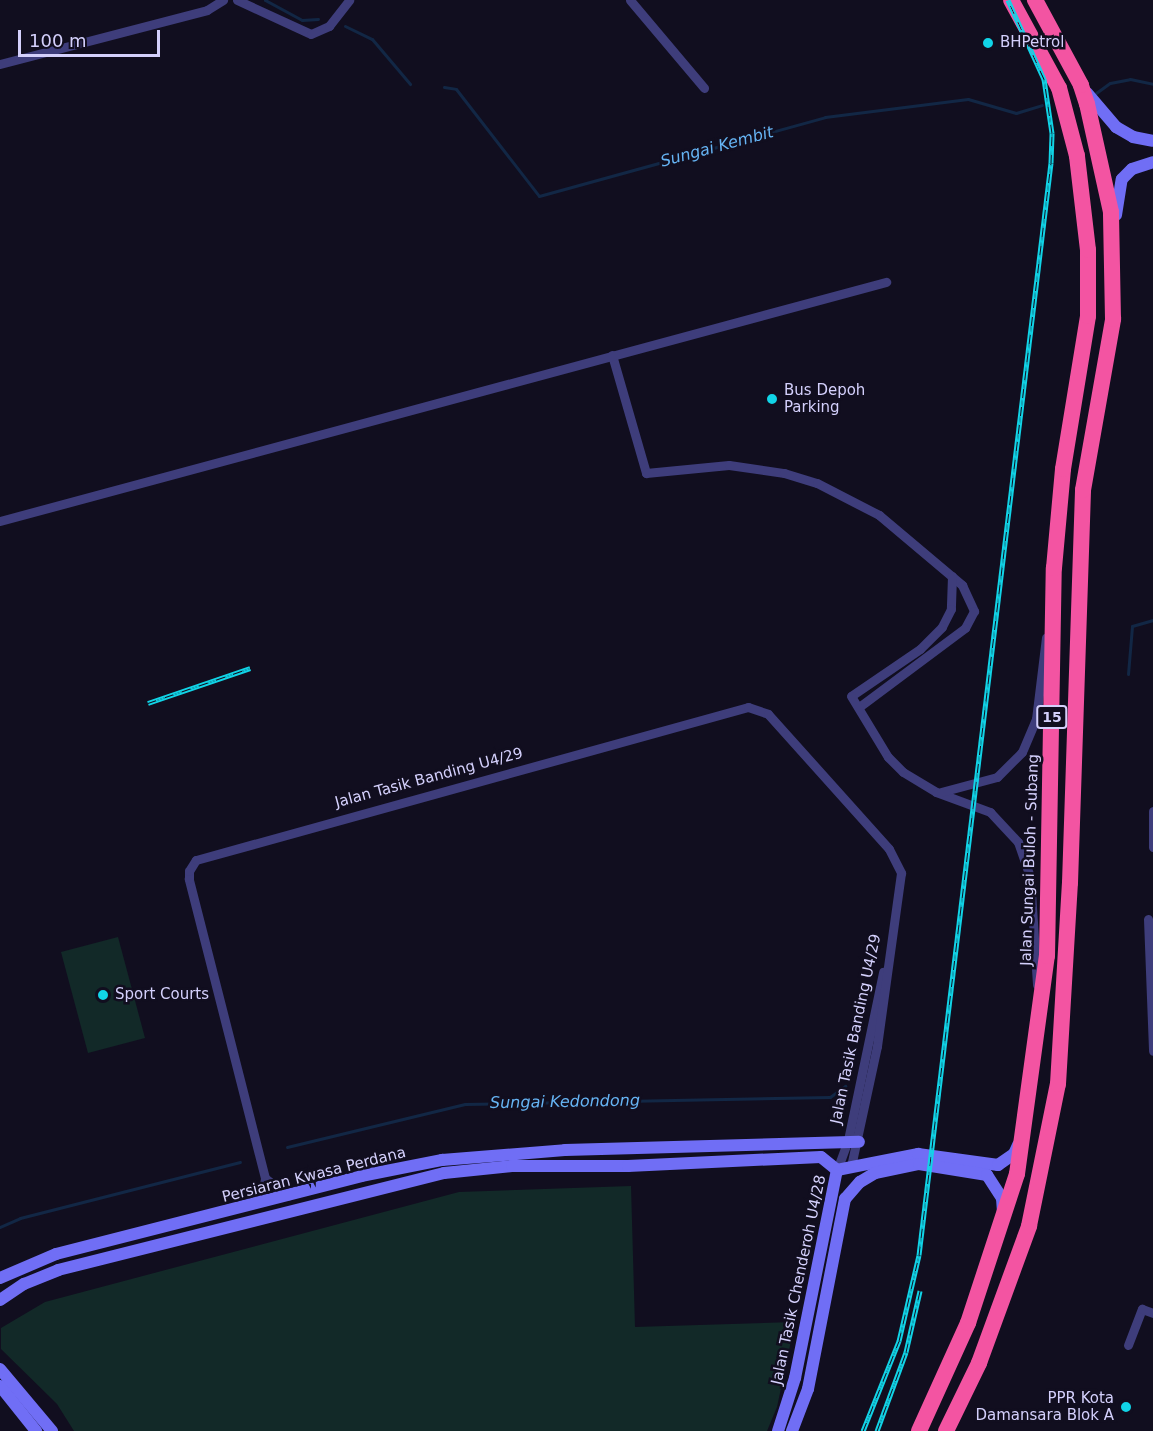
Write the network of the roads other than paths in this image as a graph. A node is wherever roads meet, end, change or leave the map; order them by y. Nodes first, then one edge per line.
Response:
1 (223, 0) edge
2 (237, 0) edge
3 (349, 0) edge
4 (630, 0) edge
5 (1011, 0) edge
6 (1035, 0) edge
7 (0, 64) edge
8 (1081, 85) junction
9 (704, 88) dead end
10 (1153, 141) edge
11 (1153, 162) edge
12 (1115, 245) junction
13 (886, 282) dead end
14 (612, 355) junction
15 (0, 521) edge
16 (1054, 568) junction
17 (952, 576) junction
18 (859, 707) junction
19 (936, 792) junction
20 (1153, 811) edge
21 (1153, 847) edge
22 (1148, 919) dead end
23 (1151, 965) edge
24 (1038, 1033) junction
25 (1153, 1051) edge
26 (1027, 1123) junction
27 (854, 1141) junction
28 (851, 1166) junction
29 (837, 1170) junction
30 (875, 1173) junction
31 (265, 1178) junction
32 (290, 1197) junction
33 (845, 1199) junction
34 (248, 1208) junction
35 (1003, 1220) junction
36 (0, 1278) edge
37 (0, 1300) edge
38 (1153, 1313) edge
39 (1128, 1345) dead end
40 (0, 1369) edge
41 (0, 1386) edge
42 (36, 1431) edge
43 (52, 1431) edge
44 (778, 1431) edge
45 (792, 1431) edge
46 (919, 1431) edge
47 (946, 1431) edge

1 - 7 street
2 - 3 street
4 - 9 street
5 - 16 highway, Jalan Sungai Buloh - Subang / 15
6 - 8 highway, 15
8 - 10 main road
8 - 12 highway, 15
11 - 12 main road
12 - 47 highway, 15
13 - 14 street
14 - 15 street
14 - 17 street
16 - 19 street
16 - 24 highway, Jalan Sungai Buloh - Subang / 15
17 - 18 street
17 - 18 street
18 - 19 street
19 - 24 street
20 - 21 street
22 - 23 street
23 - 25 street
24 - 26 highway, Jalan Sungai Buloh - Subang / 15
26 - 28 main road, Jalan Tasik Chenderoh U4/28
26 - 35 highway, Jalan Sungai Buloh - Subang / 15
27 - 28 street, Jalan Tasik Banding U4/29
27 - 29 street, Jalan Tasik Banding U4/29
27 - 31 street, Jalan Tasik Banding U4/29
27 - 32 main road, Persiaran Kwasa Perdana
28 - 29 main road, Jalan Tasik Chenderoh U4/28
28 - 30 main road
28 - 33 main road
29 - 37 main road, Persiaran Kwasa Perdana
29 - 44 main road, Jalan Tasik Chenderoh U4/28
30 - 33 main road, Jalan Tasik Chenderoh U4/28
30 - 35 main road, Jalan Tasik Chenderoh U4/28
31 - 32 street
31 - 34 street
32 - 34 main road, Persiaran Kwasa Perdana
33 - 45 main road, Jalan Tasik Chenderoh U4/28
34 - 36 main road, Persiaran Kwasa Perdana
35 - 46 highway, Jalan Sungai Buloh - Subang / 15
38 - 39 street
40 - 43 main road
41 - 42 main road

